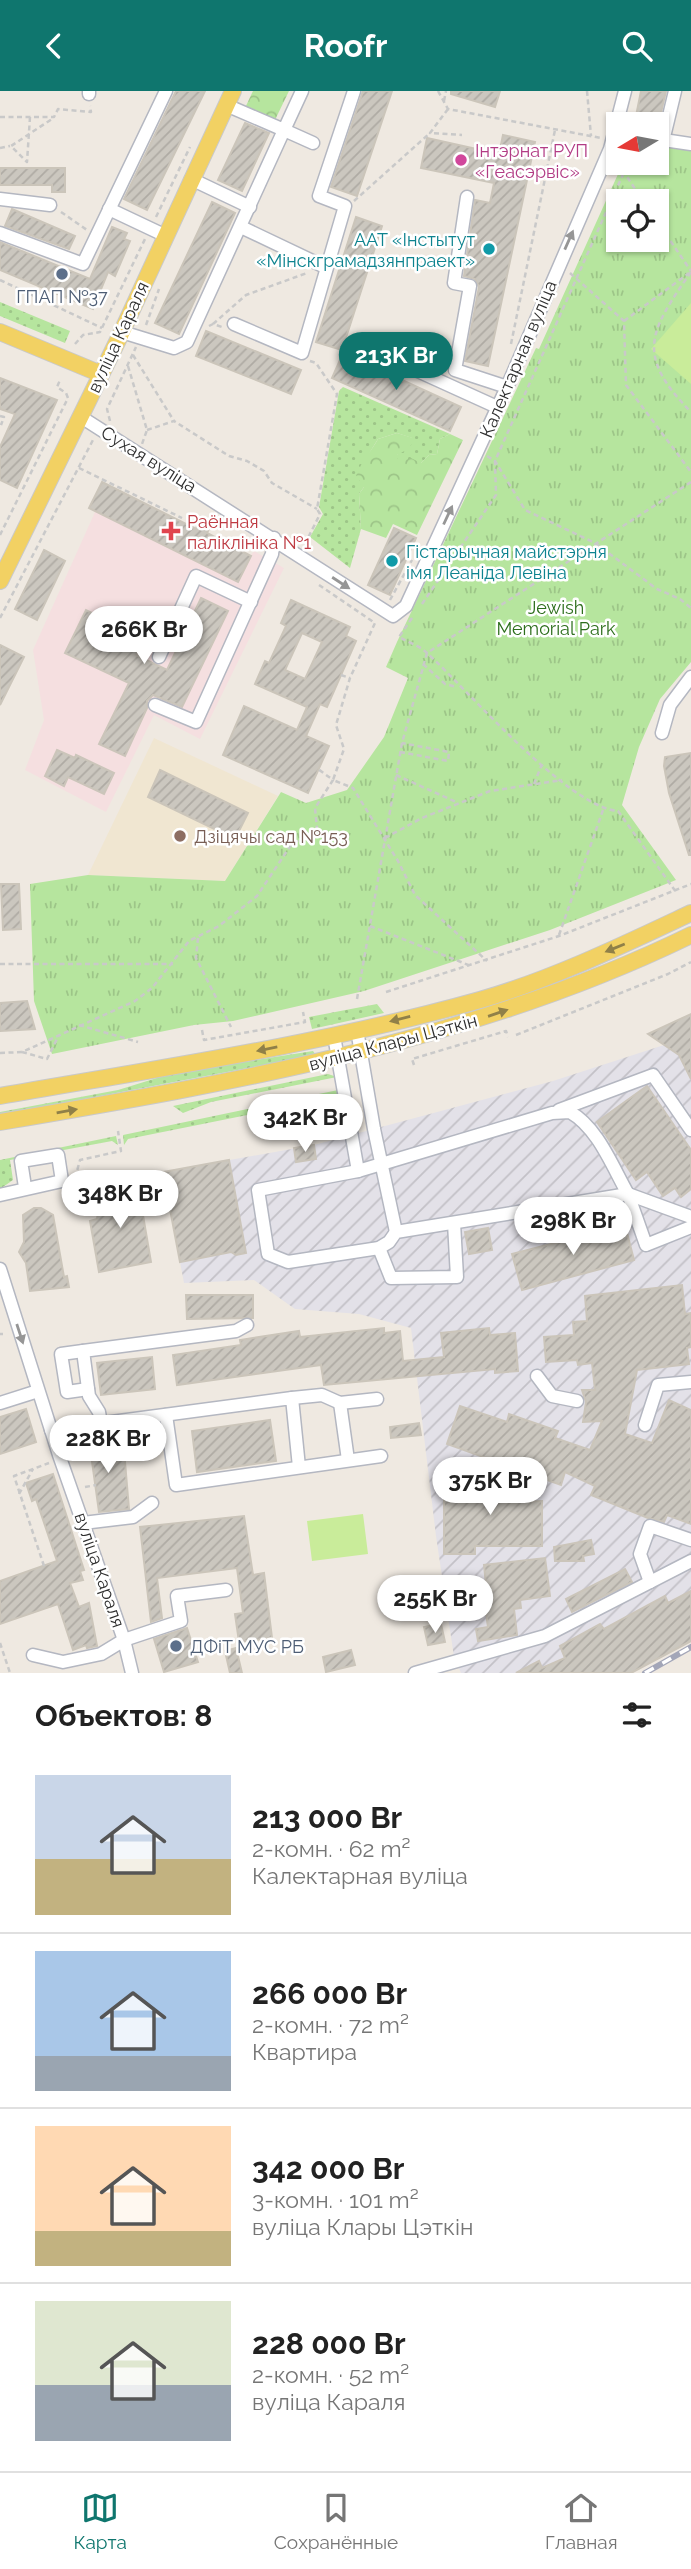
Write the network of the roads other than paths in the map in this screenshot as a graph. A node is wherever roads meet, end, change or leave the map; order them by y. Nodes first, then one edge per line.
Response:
1 (166, 91) edge
2 (302, 91) edge
3 (354, 91) edge
4 (625, 91) edge
5 (675, 91) edge
6 (230, 98) edge
7 (618, 112) edge
8 (669, 112) edge
9 (284, 130) junction
10 (669, 141) edge
11 (313, 143) dead end
12 (606, 144) edge
13 (691, 144) edge
14 (191, 180) junction
15 (467, 197) dead end
16 (0, 199) edge
17 (50, 205) road end
18 (250, 207) junction
19 (109, 209) junction
20 (241, 227) junction
21 (0, 233) edge
22 (164, 235) junction
23 (325, 267) junction
24 (230, 326) road end
25 (0, 332) edge
26 (121, 332) junction
27 (356, 343) dead end
28 (101, 374) junction
29 (507, 387) junction
30 (497, 407) junction
31 (81, 417) junction
32 (274, 538) junction
33 (2, 572) edge
34 (251, 602) junction
35 (393, 616) joint
36 (159, 657) dead end
37 (691, 677) edge
38 (155, 705) dead end
39 (662, 733) dead end
40 (691, 913) edge
41 (691, 935) edge
42 (357, 1030) junction
43 (334, 1036) junction
44 (362, 1053) junction
45 (339, 1058) junction
46 (0, 1096) edge
47 (552, 1113) junction
48 (0, 1122) edge
49 (691, 1130) edge
50 (382, 1165) junction
51 (358, 1171) junction
52 (25, 1187) dead end
53 (628, 1193) junction
54 (0, 1195) edge
55 (691, 1216) edge
56 (454, 1223) junction
57 (691, 1227) edge
58 (396, 1232) junction
59 (379, 1248) junction
60 (0, 1269) edge
61 (247, 1325) dead end
62 (83, 1351) junction
63 (537, 1376) dead end
64 (691, 1381) edge
65 (88, 1389) junction
66 (38, 1391) junction
67 (292, 1398) junction
68 (377, 1399) dead end
69 (577, 1401) dead end
70 (0, 1403) edge
71 (340, 1403) junction
72 (166, 1415) junction
73 (102, 1423) junction
74 (645, 1425) dead end
75 (51, 1430) junction
76 (381, 1456) dead end
77 (348, 1461) junction
78 (299, 1467) junction
79 (152, 1503) dead end
80 (83, 1523) junction
81 (691, 1540) edge
82 (691, 1561) edge
83 (650, 1583) junction
84 (226, 1590) dead end
85 (124, 1640) junction
86 (33, 1655) dead end
87 (132, 1673) edge
88 (419, 1673) edge

1 - 19 street
2 - 9 street
3 - 23 street
4 - 7 street, Калектарная вуліца
5 - 8 street
6 - 9 street
6 - 14 main road, вуліца Караля
9 - 11 street
9 - 18 street
10 - 13 street
29 -> 12 street, Калектарная вуліца
14 - 18 street
14 - 22 main road, вуліца Караля
15 - 29 street
16 - 17 street
18 - 20 street
19 - 21 street
19 - 22 street
20 - 23 street
20 - 26 street
22 - 26 main road, вуліца Караля
23 - 24 street
25 - 28 main road
26 - 28 main road, вуліца Караля
27 - 30 street
28 - 31 main road, вуліца Караля
29 - 30 street, Калектарная вуліца
35 -> 30 street, Калектарная вуліца
31 - 32 street, Сухая вуліца
31 - 33 main road, вуліца Караля
32 - 34 street
32 -> 35 street, Сухая вуліца
34 - 36 street
34 - 38 street
37 - 39 street
40 -> 42 main road, вуліца Клары Цэткін
44 -> 41 main road, вуліца Клары Цэткін
42 - 43 main road, вуліца Клары Цэткін
42 - 44 street
43 - 45 street
43 -> 46 main road, вуліца Клары Цэткін
44 - 45 main road, вуліца Клары Цэткін
44 - 50 street
48 -> 45 main road, вуліца Клары Цэткін
45 - 51 street
47 - 49 street
47 - 50 street
47 - 53 street
50 - 51 street
50 - 58 street
51 - 59 street
52 - 54 street
53 - 55 street
53 - 56 street
53 - 57 street
56 - 58 street
56 - 59 street
58 - 59 street
60 -> 66 street, вуліца Караля
61 - 62 street
62 - 65 street
62 - 65 street
63 - 69 street
64 - 74 street
65 - 73 street
66 - 70 street
66 - 75 street, вуліца Караля
67 - 71 street
67 - 72 street
67 - 78 street
68 - 71 street
71 - 77 street
72 - 73 street
72 - 78 street
73 - 75 street
75 - 80 street, вуліца Караля
76 - 77 street
77 - 78 street
79 - 80 street
80 - 85 street, вуліца Караля
81 - 83 street
82 - 83 street
83 - 88 street
84 - 85 street
85 - 86 street
85 - 87 street, вуліца Караля

